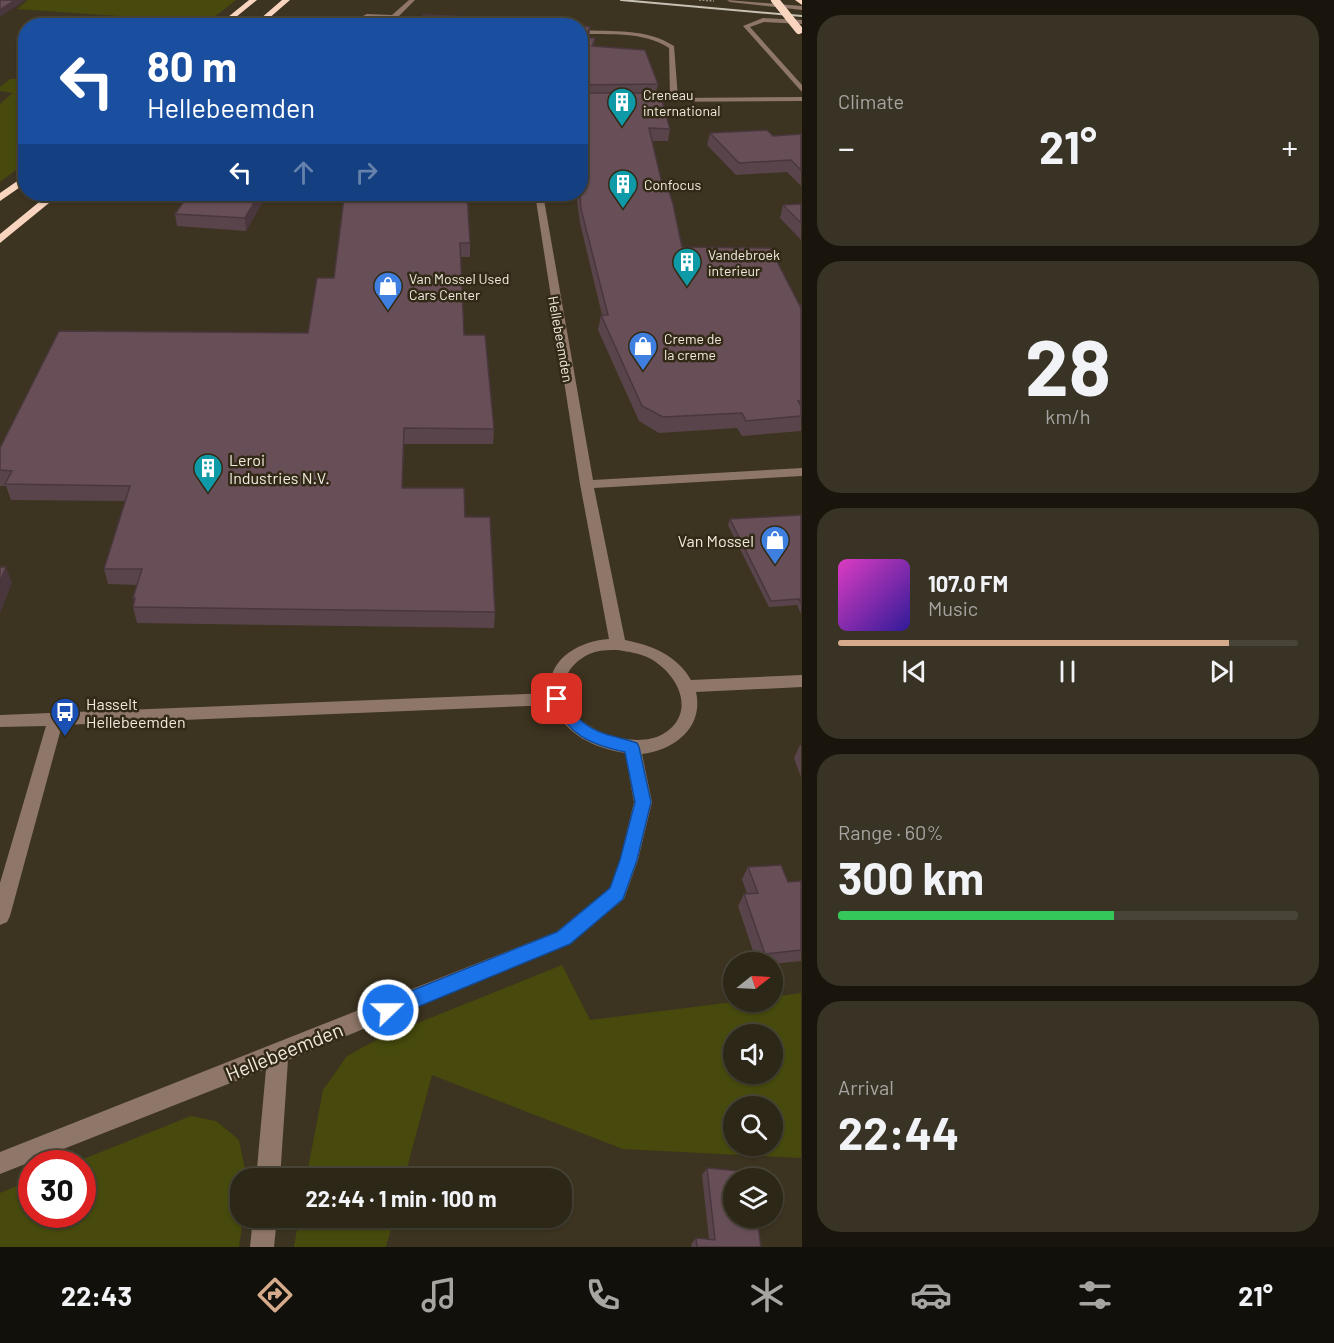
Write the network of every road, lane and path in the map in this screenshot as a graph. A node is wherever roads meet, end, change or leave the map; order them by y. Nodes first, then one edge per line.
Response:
1 (253, 0) edge
2 (286, 0) edge
3 (412, 0) edge
4 (731, 0) edge
5 (775, 0) edge
6 (800, 3) edge
7 (395, 16) junction
8 (230, 18) edge
9 (265, 18) edge
10 (363, 18) edge
11 (409, 18) edge
12 (800, 28) edge
13 (588, 33) edge
14 (801, 90) edge
15 (674, 99) junction
16 (801, 99) edge
17 (634, 100) edge
18 (18, 184) edge
19 (0, 198) edge
20 (47, 201) edge
21 (540, 201) edge
22 (0, 240) edge
23 (801, 472) edge
24 (586, 484) junction
25 (618, 644) junction
26 (801, 681) edge
27 (688, 686) junction
28 (557, 699) junction
29 (56, 718) junction
30 (0, 721) edge
31 (632, 747) junction
32 (0, 916) edge
33 (278, 1054) junction
34 (0, 1163) edge
35 (269, 1168) edge
36 (264, 1228) edge
37 (262, 1247) edge

1 - 8 highway
2 - 9 highway
3 - 7 street
4 - 6 street
5 - 12 highway, bridge
7 - 10 street
7 - 11 street
12 - 14 street
13 - 15 street
15 - 16 street
15 - 17 street
18 - 19 highway
20 - 22 highway
21 - 24 street, Hellebeemden
23 - 24 street
24 - 25 street, Hellebeemden
25 - 27 street
25 - 28 street
26 - 27 street
27 - 31 street
28 - 29 street
28 - 31 street
29 - 30 street
29 - 32 street
31 - 33 street, Hellebeemden
33 - 34 street, Hellebeemden
33 - 35 street
36 - 37 street

